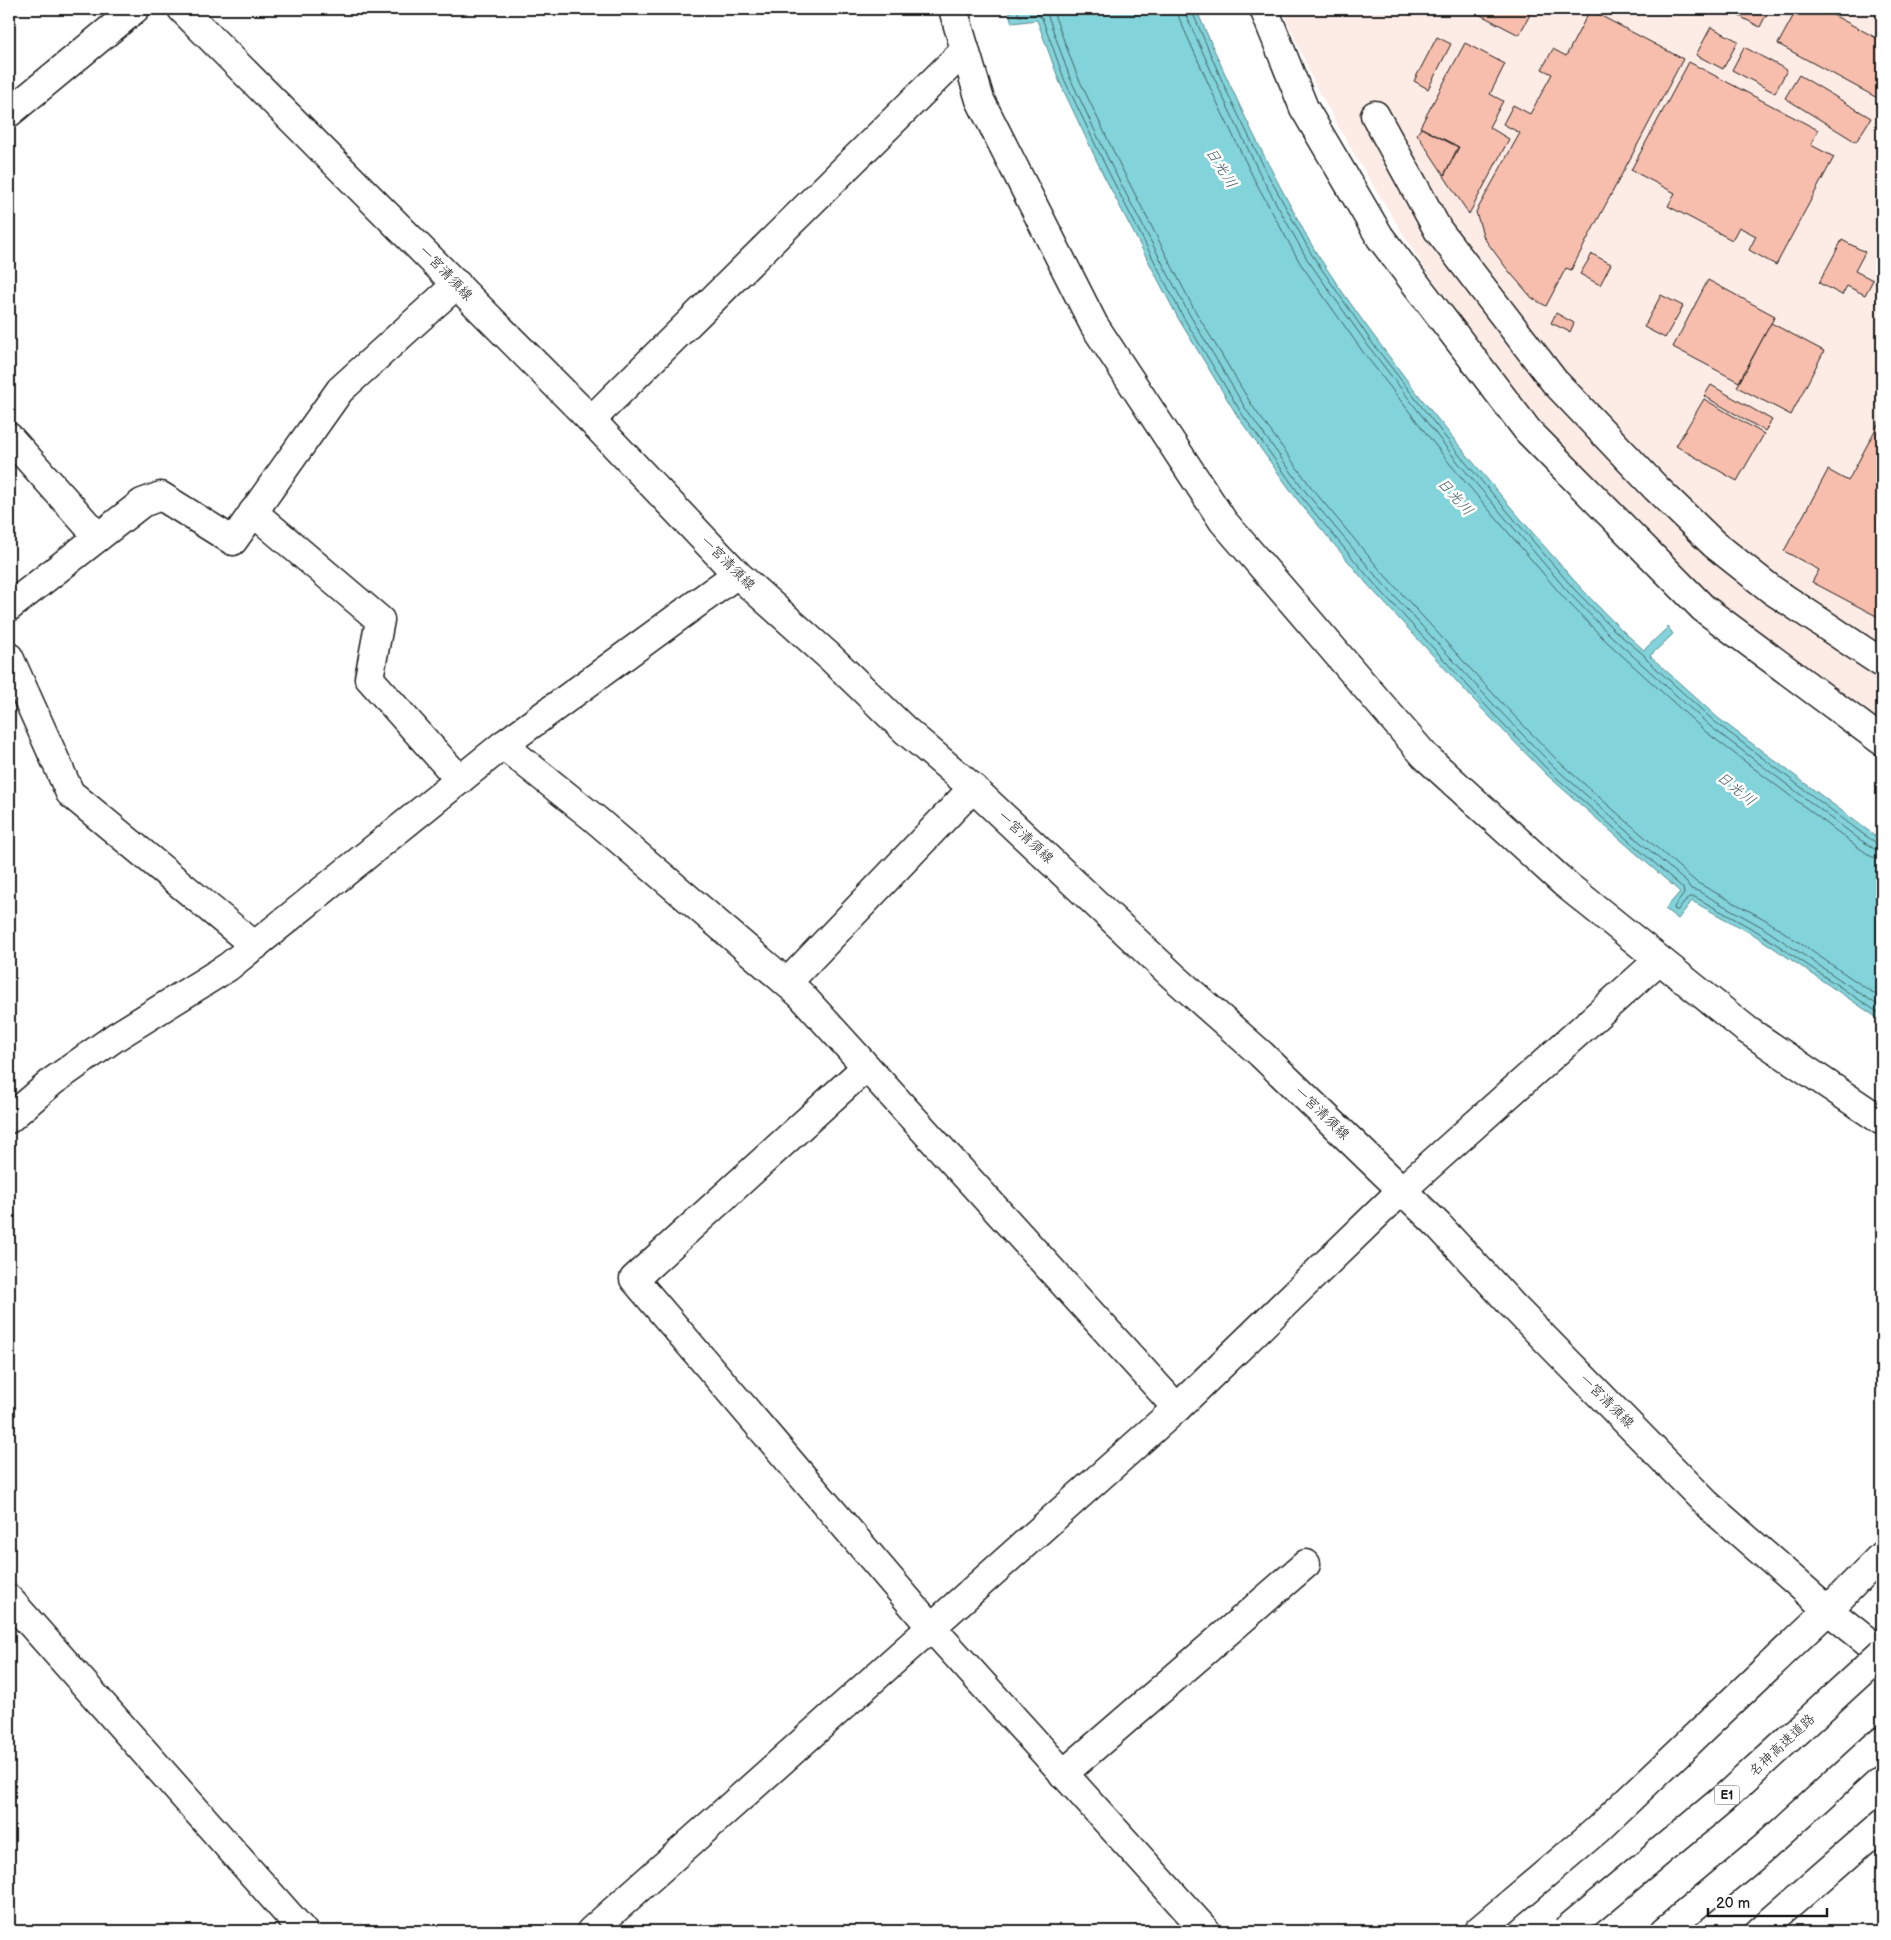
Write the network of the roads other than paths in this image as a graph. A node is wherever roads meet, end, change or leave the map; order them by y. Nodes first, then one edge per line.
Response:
1 (135, 9) edge
2 (182, 9) edge
3 (953, 9) edge
4 (1264, 9) edge
5 (965, 50) junction
6 (9, 113) edge
7 (1375, 115) dead end
8 (457, 284) junction
9 (591, 420) junction
10 (9, 438) edge
11 (253, 512) junction
12 (98, 537) junction
13 (737, 574) junction
14 (9, 607) edge
15 (9, 658) edge
16 (1882, 663) edge
17 (1882, 741) edge
18 (503, 745) junction
19 (460, 780) junction
20 (973, 788) junction
21 (255, 946) junction
22 (1659, 960) junction
23 (787, 983) junction
24 (866, 1066) junction
25 (9, 1119) edge
26 (1882, 1121) edge
27 (1402, 1190) junction
28 (1177, 1408) junction
29 (1882, 1555) edge
30 (1306, 1564) dead end
31 (9, 1599) edge
32 (1828, 1610) junction
33 (930, 1627) junction
34 (1882, 1653) edge
35 (1882, 1740) edge
36 (1063, 1774) junction
37 (1882, 1824) edge
38 (303, 1931) edge
39 (591, 1931) edge
40 (1206, 1931) edge
41 (1478, 1931) edge
42 (1565, 1931) edge
43 (1665, 1931) edge
44 (1760, 1931) edge

1 - 6 main road
2 - 8 main road, 一宮清須線
3 - 5 main road
4 - 17 main road
5 - 9 main road
5 - 22 main road
7 - 16 main road
8 - 9 main road, 一宮清須線
8 - 11 main road
9 - 13 main road, 一宮清須線
10 - 12 main road
11 - 12 main road
11 - 19 main road
12 - 14 main road
13 - 18 main road
13 - 20 main road, 一宮清須線
15 - 21 main road
18 - 19 main road
18 - 23 main road
19 - 21 main road
20 - 23 main road
20 - 27 main road, 一宮清須線
21 - 25 main road
22 - 26 main road
22 - 27 main road
23 - 24 main road
24 - 28 main road
24 - 33 main road
27 - 28 main road
27 - 32 main road, 一宮清須線
28 - 33 main road
29 - 32 main road
30 - 36 main road
31 - 38 main road
32 - 34 main road, 一宮清須線
32 - 41 main road
33 - 36 main road
33 - 39 main road
34 - 42 main road, 名神高速道路 / E1, bridge
35 - 43 main road
36 - 40 main road
37 - 44 main road

